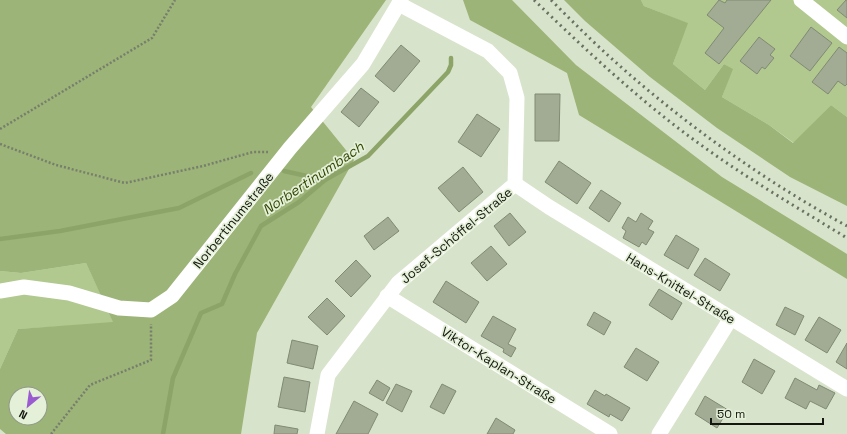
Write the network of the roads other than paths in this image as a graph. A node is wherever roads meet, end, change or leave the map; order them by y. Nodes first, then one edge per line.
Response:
1 (801, 0) edge
2 (400, 2) edge
3 (847, 37) edge
4 (515, 184) junction
5 (0, 291) edge
6 (387, 296) junction
7 (731, 318) junction
8 (847, 389) edge
9 (317, 434) edge
10 (610, 434) edge
11 (659, 434) edge

1 - 3 street
2 - 4 street, Josef-Schöffel-Straße
2 - 5 street, Norbertinumstraße
4 - 6 street, Josef-Schöffel-Straße
4 - 7 street, Hans-Knittel-Straße
6 - 9 street, Josef-Schöffel-Straße
6 - 10 street, Viktor-Kaplan-Straße
7 - 8 street, Hans-Knittel-Straße
7 - 11 street

